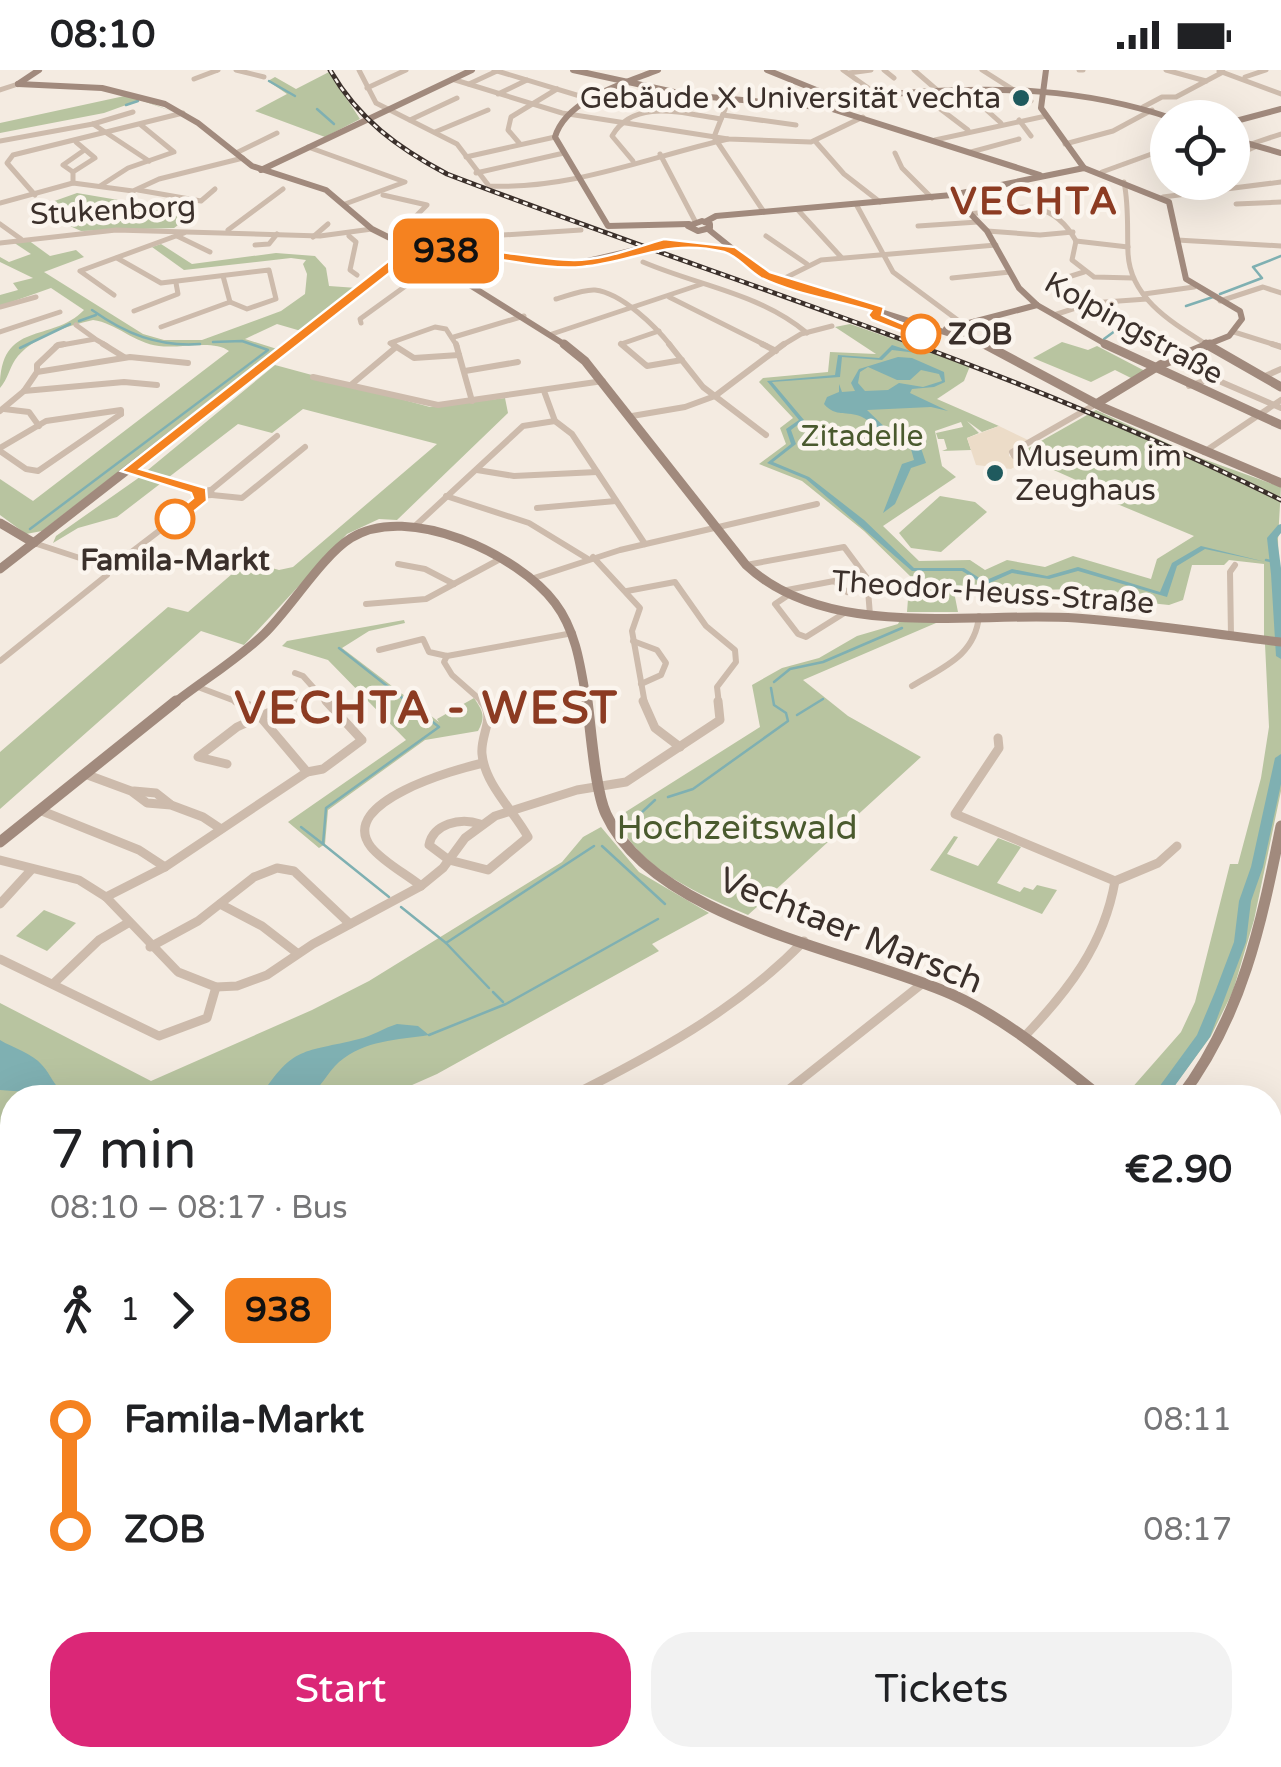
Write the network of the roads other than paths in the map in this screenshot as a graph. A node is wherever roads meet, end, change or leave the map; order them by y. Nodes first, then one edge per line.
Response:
1 (39, 70) edge
2 (218, 70) edge
3 (236, 70) edge
4 (360, 70) edge
5 (406, 70) edge
6 (472, 70) edge
7 (496, 70) edge
8 (573, 70) edge
9 (658, 70) edge
10 (767, 70) edge
11 (871, 70) edge
12 (884, 70) edge
13 (914, 70) edge
14 (982, 70) edge
15 (1046, 70) edge
16 (1166, 70) edge
17 (1266, 70) edge
18 (1220, 71) edge
19 (846, 72) edge
20 (264, 77) dead end
21 (194, 78) dead end
22 (894, 78) dead end
23 (1242, 78) junction
24 (452, 79) junction
25 (527, 80) junction
26 (1206, 80) junction
27 (626, 83) junction
28 (18, 84) junction
29 (469, 84) junction
30 (367, 88) junction
31 (963, 88) junction
32 (1010, 88) junction
33 (557, 89) junction
34 (1044, 89) junction
35 (0, 90) edge
36 (938, 90) junction
37 (498, 94) junction
38 (1281, 94) edge
39 (878, 95) junction
40 (458, 98) dead end
41 (730, 99) junction
42 (593, 100) junction
43 (841, 100) junction
44 (977, 102) junction
45 (1031, 102) dead end
46 (529, 103) junction
47 (1143, 107) junction
48 (125, 108) dead end
49 (387, 108) junction
50 (829, 108) junction
51 (1150, 109) edge
52 (1281, 109) edge
53 (488, 110) dead end
54 (1150, 111) edge
55 (183, 114) junction
56 (566, 114) junction
57 (1046, 116) junction
58 (722, 117) junction
59 (862, 117) junction
60 (1250, 117) edge
61 (410, 120) junction
62 (1019, 120) junction
63 (620, 122) junction
64 (1001, 123) junction
65 (93, 124) junction
66 (141, 125) junction
67 (796, 125) dead end
68 (968, 130) junction
69 (435, 132) junction
70 (277, 133) dead end
71 (108, 134) junction
72 (1281, 134) edge
73 (1031, 136) dead end
74 (555, 137) junction
75 (715, 139) junction
76 (1019, 139) dead end
77 (935, 140) junction
78 (0, 141) edge
79 (815, 141) junction
80 (76, 142) junction
81 (520, 144) junction
82 (1066, 144) junction
83 (1250, 144) edge
84 (1254, 145) junction
85 (1250, 147) edge
86 (308, 148) junction
87 (83, 151) junction
88 (564, 152) junction
89 (971, 152) junction
90 (894, 153) dead end
91 (1281, 153) edge
92 (660, 154) junction
93 (1150, 155) edge
94 (239, 156) junction
95 (466, 157) junction
96 (149, 161) junction
97 (633, 161) junction
98 (1080, 168) junction
99 (261, 170) junction
100 (74, 172) junction
101 (1102, 172) junction
102 (476, 173) junction
103 (1042, 175) junction
104 (580, 178) junction
105 (1124, 182) junction
106 (1281, 182) edge
107 (73, 183) junction
108 (100, 186) junction
109 (1250, 186) edge
110 (283, 189) dead end
111 (138, 190) junction
112 (215, 190) dead end
113 (1150, 192) edge
114 (380, 194) junction
115 (35, 195) junction
116 (952, 196) junction
117 (932, 198) junction
118 (1167, 200) edge
119 (880, 202) junction
120 (1281, 202) edge
121 (0, 204) edge
122 (345, 204) junction
123 (856, 204) junction
124 (1236, 204) dead end
125 (796, 209) junction
126 (764, 212) junction
127 (970, 214) junction
128 (978, 222) junction
129 (0, 224) edge
130 (328, 224) dead end
131 (408, 224) dead end
132 (692, 225) junction
133 (707, 225) junction
134 (918, 226) dead end
135 (372, 229) junction
136 (186, 230) junction
137 (228, 230) junction
138 (581, 230) dead end
139 (987, 231) junction
140 (1072, 232) junction
141 (277, 234) junction
142 (177, 236) junction
143 (349, 236) junction
144 (499, 236) junction
145 (766, 236) dead end
146 (313, 237) junction
147 (21, 239) junction
148 (1076, 240) junction
149 (1178, 240) junction
150 (0, 243) edge
151 (996, 244) junction
152 (255, 245) dead end
153 (1281, 246) edge
154 (732, 247) junction
155 (1128, 247) junction
156 (640, 250) junction
157 (210, 252) dead end
158 (411, 252) junction
159 (428, 252) junction
160 (500, 254) junction
161 (880, 254) junction
162 (841, 257) junction
163 (117, 258) junction
164 (642, 262) dead end
165 (807, 264) junction
166 (439, 269) junction
167 (1010, 272) junction
168 (1084, 272) junction
169 (357, 275) dead end
170 (223, 276) junction
171 (952, 278) dead end
172 (1133, 278) junction
173 (780, 280) junction
174 (176, 283) junction
175 (702, 284) junction
176 (1194, 287) junction
177 (1281, 293) edge
178 (36, 296) dead end
179 (114, 296) dead end
180 (1145, 296) junction
181 (670, 297) junction
182 (556, 298) dead end
183 (1215, 298) junction
184 (230, 302) junction
185 (1070, 303) junction
186 (1037, 305) junction
187 (0, 307) edge
188 (633, 310) junction
189 (134, 311) dead end
190 (60, 312) dead end
191 (1054, 315) junction
192 (524, 316) junction
193 (361, 323) dead end
194 (963, 324) junction
195 (76, 325) dead end
196 (831, 325) dead end
197 (161, 327) dead end
198 (946, 329) junction
199 (659, 331) junction
200 (0, 332) edge
201 (1234, 332) junction
202 (808, 333) junction
203 (552, 334) junction
204 (454, 337) junction
205 (94, 339) junction
206 (1206, 344) junction
207 (1281, 347) edge
208 (395, 348) junction
209 (776, 350) junction
210 (459, 355) junction
211 (124, 358) junction
212 (682, 360) junction
213 (518, 362) dead end
214 (188, 363) dead end
215 (1281, 369) edge
216 (1155, 370) junction
217 (465, 371) junction
218 (37, 372) junction
219 (313, 377) dead end
220 (1262, 377) junction
221 (603, 381) junction
222 (352, 384) junction
223 (158, 385) dead end
224 (1189, 386) junction
225 (1281, 386) edge
226 (24, 391) junction
227 (544, 391) junction
228 (713, 396) junction
229 (472, 401) junction
230 (1096, 404) junction
231 (1279, 405) edge
232 (2, 410) edge
233 (632, 416) junction
234 (1259, 417) junction
235 (555, 420) junction
236 (1281, 425) edge
237 (39, 426) junction
238 (766, 435) dead end
239 (278, 436) dead end
240 (305, 446) dead end
241 (0, 450) edge
242 (1204, 452) junction
243 (1014, 456) dead end
244 (477, 470) junction
245 (129, 471) junction
246 (597, 472) junction
247 (1281, 483) edge
248 (212, 493) junction
249 (201, 494) junction
250 (446, 496) junction
251 (616, 502) junction
252 (816, 504) dead end
253 (537, 508) dead end
254 (0, 523) edge
255 (415, 526) junction
256 (718, 528) junction
257 (34, 543) junction
258 (645, 544) junction
259 (502, 558) junction
260 (590, 558) junction
261 (398, 564) dead end
262 (746, 564) junction
263 (1235, 565) dead end
264 (110, 566) junction
265 (0, 569) edge
266 (534, 578) junction
267 (825, 582) dead end
268 (454, 584) junction
269 (627, 591) junction
270 (784, 594) junction
271 (366, 604) dead end
272 (846, 612) junction
273 (870, 615) junction
274 (978, 616) junction
275 (573, 633) junction
276 (1231, 636) junction
277 (1279, 641) edge
278 (633, 642) junction
279 (379, 650) dead end
280 (447, 656) junction
281 (0, 662) edge
282 (295, 673) dead end
283 (641, 684) junction
284 (198, 686) junction
285 (912, 686) dead end
286 (316, 691) junction
287 (260, 715) junction
288 (998, 738) dead end
289 (680, 747) junction
290 (483, 763) junction
291 (227, 764) dead end
292 (307, 772) junction
293 (85, 774) junction
294 (598, 786) junction
295 (510, 810) junction
296 (42, 812) junction
297 (480, 824) junction
298 (1281, 826) edge
299 (221, 829) junction
300 (0, 842) edge
301 (1177, 846) dead end
302 (449, 860) junction
303 (0, 861) edge
304 (166, 867) junction
305 (32, 869) junction
306 (1115, 881) junction
307 (420, 886) junction
308 (106, 897) junction
309 (0, 904) edge
310 (220, 904) junction
311 (128, 924) junction
312 (350, 924) junction
313 (804, 941) junction
314 (150, 947) junction
315 (296, 954) junction
316 (3, 957) edge
317 (924, 983) junction
318 (53, 984) junction
319 (216, 987) junction
320 (1024, 1037) junction
321 (590, 1085) edge
322 (795, 1085) edge
323 (1085, 1085) edge
324 (1190, 1085) edge

1 - 28 street
2 - 21 street
3 - 20 street
4 - 30 street
5 - 30 street
6 - 24 street
7 - 25 street
7 - 29 street
8 - 27 street
9 - 27 street
10 - 43 street
11 - 19 street
12 - 22 street
13 - 36 street
14 - 32 street
15 - 34 street
16 - 26 street
17 - 23 street
18 - 23 street
18 - 26 street
19 - 39 street
23 - 38 street
24 - 29 street
24 - 49 street
25 - 33 street
25 - 37 street
26 - 47 street
27 - 41 street
27 - 42 street
28 - 35 street
28 - 55 street
29 - 37 street
30 - 49 street
31 - 32 street
31 - 36 street
31 - 44 street
32 - 34 street
32 - 45 street
33 - 42 street
33 - 46 street
34 - 47 street
34 - 57 street
36 - 39 street
37 - 46 street
39 - 43 street
40 - 61 street
41 - 50 street
41 - 58 street
42 - 56 street
43 - 50 street
44 - 64 street
44 - 68 street
46 - 56 street
46 - 81 street
47 - 51 street
48 - 65 street
49 - 61 street
49 - 86 street
50 - 59 street
52 - 60 street
53 - 69 street
54 - 82 street
55 - 66 street
55 - 94 street
56 - 63 street
56 - 74 street
57 - 62 street
57 - 82 street
58 - 63 street
58 - 67 street
58 - 75 street
59 - 77 street
59 - 79 street
61 - 69 street
62 - 64 street
62 - 73 street
63 - 75 street
63 - 97 street
64 - 68 street
65 - 71 street
65 - 78 street
66 - 71 street
66 - 96 street
68 - 77 street
69 - 95 street
70 - 94 street
71 - 80 street
71 - 96 street
72 - 84 street
74 - 81 street
74 - 88 street
75 - 79 street
75 - 92 street
75 - 126 street
76 - 89 street
77 - 89 street
79 - 119 street
80 - 87 street
80 - 115 street
81 - 95 street
82 - 98 street
83 - 84 street
84 - 85 street
84 - 91 street
86 - 99 street
86 - 114 street
87 - 100 street
87 - 100 street
88 - 102 street
88 - 104 street
89 - 103 street
90 - 117 street
92 - 97 street
92 - 132 street
93 - 101 street
94 - 99 street
94 - 111 street
95 - 102 street
96 - 108 street
97 - 104 street
98 - 101 street
98 - 103 street
99 - 122 street
100 - 107 street
101 - 105 street
102 - 104 street
103 - 116 street
104 - 132 street
105 - 113 street
105 - 155 street
106 - 109 street
107 - 108 street
107 - 115 street
108 - 111 street
110 - 137 street
111 - 112 street
114 - 122 street
114 - 131 street
115 - 121 street
116 - 117 street
116 - 127 street, Kolpingstraße
117 - 119 street
118 - 149 street
119 - 123 street
120 - 124 street
122 - 135 street
123 - 125 street
123 - 161 street
125 - 126 street
125 - 162 street
126 - 133 street
127 - 128 street, Kolpingstraße
127 - 140 street
128 - 134 street
128 - 139 street, Kolpingstraße
129 - 147 street
130 - 146 street
132 - 133 street
132 - 156 street
133 - 154 street
135 - 143 street, Stukenborg
135 - 158 street
136 - 137 street, Stukenborg
136 - 142 street
136 - 147 street, Stukenborg
137 - 141 street, Stukenborg
138 - 144 street
139 - 140 street
139 - 151 street, Kolpingstraße
140 - 148 street
141 - 146 street, Stukenborg
141 - 152 street
142 - 157 street
142 - 163 street
143 - 146 street, Stukenborg
143 - 169 street
144 - 159 street
144 - 160 street
145 - 165 street
147 - 150 street, Stukenborg
148 - 155 street
148 - 168 street
149 - 153 street
149 - 176 street
151 - 161 street
151 - 167 street, Kolpingstraße
154 - 156 street
154 - 173 street
155 - 172 street
156 - 160 street
158 - 159 street
158 - 245 street
159 - 160 street
159 - 166 street, Theodor-Heuss-Straße
161 - 162 street
161 - 194 street
162 - 165 street
163 - 174 street
163 - 179 street
164 - 175 street
165 - 173 street
166 - 192 street, Theodor-Heuss-Straße
166 - 193 street
167 - 171 street
167 - 186 street, Kolpingstraße
168 - 172 street
168 - 185 street
170 - 174 street
170 - 184 street
170 - 184 street
172 - 180 street
173 - 198 street
174 - 189 street
175 - 181 street
175 - 202 street
176 - 180 street
176 - 183 street
177 - 183 street
178 - 187 street
180 - 185 street
180 - 206 street
181 - 188 street
181 - 209 street
182 - 188 street
183 - 201 street
184 - 197 street
185 - 191 street
186 - 191 street, Kolpingstraße
186 - 194 street
188 - 199 street
188 - 203 street
190 - 200 street
191 - 216 street, Kolpingstraße
192 - 203 street, Theodor-Heuss-Straße
192 - 204 street
194 - 198 street
195 - 205 street
196 - 202 street
198 - 230 street
199 - 212 street
199 - 212 street
201 - 206 street
201 - 207 street
202 - 209 street
203 - 221 street, Theodor-Heuss-Straße
204 - 208 street
204 - 210 street
205 - 211 street
205 - 218 street
206 - 216 street
206 - 220 street
208 - 210 street
208 - 222 street
209 - 228 street
210 - 217 street
211 - 214 street
211 - 218 street
212 - 228 street
213 - 217 street
215 - 220 street
216 - 224 street, Kolpingstraße
216 - 230 street
217 - 229 street
218 - 226 street
219 - 222 street
220 - 225 street
221 - 227 street
221 - 233 street, Theodor-Heuss-Straße
222 - 229 street
223 - 226 street
224 - 231 street
224 - 234 street, Kolpingstraße
226 - 232 street
227 - 229 street
227 - 235 street
228 - 233 street
228 - 238 street
230 - 242 street
230 - 243 street
231 - 234 street
232 - 237 street
233 - 256 street, Theodor-Heuss-Straße
234 - 236 street, Kolpingstraße
234 - 242 street
235 - 244 street
235 - 246 street
237 - 241 street
237 - 241 street
239 - 248 street
240 - 248 street
242 - 247 street
244 - 246 street
244 - 250 street
245 - 249 street
245 - 257 street
246 - 251 street
248 - 249 street
249 - 264 street
250 - 255 street
250 - 260 street
251 - 253 street
251 - 258 street
252 - 256 street
254 - 257 street
255 - 259 street, Vechtaer Marsch
255 - 284 street, Vechtaer Marsch
256 - 258 street
256 - 262 street, Theodor-Heuss-Straße
257 - 264 street
257 - 265 street
258 - 260 street
259 - 266 street, Vechtaer Marsch
259 - 268 street
260 - 266 street
260 - 269 street
261 - 268 street
262 - 270 street, Theodor-Heuss-Straße
262 - 273 street
263 - 276 street
264 - 281 street
266 - 275 street, Vechtaer Marsch
267 - 270 street
268 - 271 street
269 - 278 street
269 - 289 street
270 - 272 street, Theodor-Heuss-Straße
270 - 272 street
272 - 273 street, Theodor-Heuss-Straße
273 - 274 street, Theodor-Heuss-Straße
274 - 276 street, Theodor-Heuss-Straße
274 - 285 street
275 - 280 street
275 - 294 street, Vechtaer Marsch
276 - 277 street, Theodor-Heuss-Straße
278 - 283 street
278 - 283 street
279 - 280 street
280 - 290 street
282 - 286 street
283 - 289 street
284 - 287 street
284 - 293 street, Vechtaer Marsch
286 - 287 street
286 - 292 street
287 - 291 street
287 - 292 street
288 - 306 street
289 - 294 street
290 - 295 street
290 - 307 street
292 - 299 street
293 - 296 street, Vechtaer Marsch
293 - 299 street
294 - 295 street
294 - 313 street, Vechtaer Marsch
295 - 297 street
295 - 302 street
296 - 300 street, Vechtaer Marsch
296 - 304 street
297 - 302 street
297 - 302 street
298 - 324 street
299 - 304 street
301 - 306 street
302 - 307 street
303 - 305 street
304 - 308 street
305 - 308 street
305 - 309 street
306 - 320 street
307 - 312 street
308 - 311 street
310 - 312 street
310 - 314 street
310 - 315 street
311 - 314 street
311 - 318 street
312 - 315 street
313 - 317 street, Vechtaer Marsch
313 - 321 street
314 - 319 street
315 - 319 street
316 - 318 street
317 - 320 street, Vechtaer Marsch
317 - 322 street
318 - 319 street
320 - 323 street, Vechtaer Marsch

